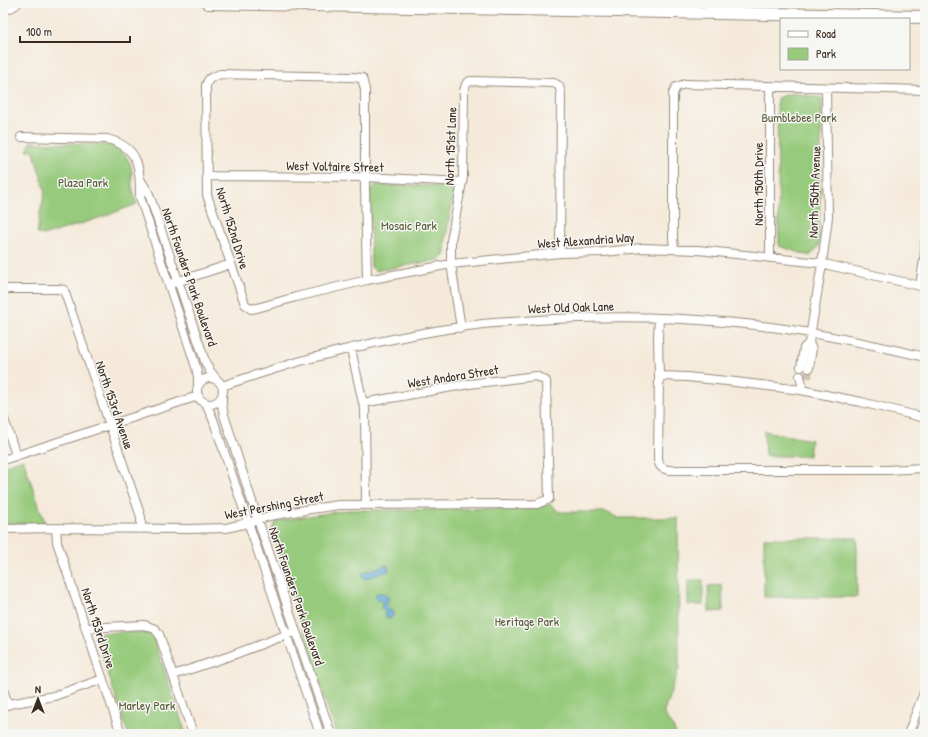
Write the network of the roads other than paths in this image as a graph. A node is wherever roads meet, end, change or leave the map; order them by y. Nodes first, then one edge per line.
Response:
1 (15, 3) edge
2 (208, 3) edge
3 (379, 4) edge
4 (3, 6) edge
5 (925, 18) edge
6 (770, 86) junction
7 (826, 88) junction
8 (925, 90) edge
9 (21, 137) dead end
10 (207, 176) junction
11 (140, 178) junction
12 (365, 178) junction
13 (462, 182) junction
14 (925, 243) edge
15 (674, 249) junction
16 (560, 253) junction
17 (770, 258) junction
18 (231, 264) junction
19 (451, 264) junction
20 (822, 264) junction
21 (367, 280) junction
22 (178, 282) junction
23 (169, 284) junction
24 (923, 287) edge
25 (3, 289) edge
26 (250, 309) joint
27 (659, 318) junction
28 (461, 328) junction
29 (811, 333) junction
30 (351, 348) junction
31 (925, 357) edge
32 (805, 365) tunnel mouth
33 (658, 376) junction
34 (220, 384) junction
35 (198, 386) junction
36 (198, 396) junction
37 (222, 396) junction
38 (363, 402) junction
39 (206, 403) junction
40 (3, 416) edge
41 (925, 418) edge
42 (109, 425) junction
43 (16, 456) junction
44 (3, 460) edge
45 (925, 468) edge
46 (549, 499) joint
47 (366, 505) junction
48 (258, 520) junction
49 (248, 523) junction
50 (56, 528) junction
51 (3, 529) edge
52 (141, 529) junction
53 (86, 628) junction
54 (296, 632) junction
55 (286, 635) junction
56 (173, 675) junction
57 (103, 679) junction
58 (3, 690) edge
59 (925, 690) edge
60 (5, 705) edge
61 (925, 721) edge
62 (121, 734) edge
63 (193, 734) edge
64 (320, 734) edge
65 (331, 734) edge
66 (908, 734) edge
67 (920, 734) edge

1 - 4 main road
2 - 3 main road
3 - 5 main road
6 - 7 street
6 - 15 street
6 - 17 street, North 150th Drive
7 - 8 street
7 - 20 street, North 150th Avenue
9 - 11 street, North Founders Park Boulevard
10 - 12 street, West Voltaire Street
10 - 12 street, North 152nd Drive
10 - 18 street, North 152nd Drive
11 - 22 street, North Founders Park Boulevard
11 - 23 street, North Founders Park Boulevard
12 - 13 street, West Voltaire Street
12 - 21 street
13 - 16 street, North 151st Lane
13 - 19 street, North 151st Lane
14 - 24 street
15 - 16 street, West Alexandria Way
15 - 17 street, West Alexandria Way
16 - 19 street, West Alexandria Way
17 - 20 street, West Alexandria Way
18 - 22 street
18 - 26 street, North 152nd Drive
19 - 21 street, West Alexandria Way
19 - 28 street, North 151st Lane
20 - 24 street, West Alexandria Way
20 - 29 street, North 150th Avenue
21 - 26 street, West Alexandria Way
22 - 23 street
22 - 34 street, North Founders Park Boulevard
23 - 35 street, North Founders Park Boulevard
25 - 42 street, North 153rd Avenue
27 - 28 street, West Old Oak Lane
27 - 29 street, West Old Oak Lane
27 - 33 street
28 - 30 street, West Old Oak Lane
29 - 31 street, West Old Oak Lane
29 - 32 street, North 150th Avenue
30 - 34 street, West Old Oak Lane
30 - 38 street
33 - 41 street
33 - 45 street
34 - 35 street
34 - 37 street
35 - 36 street
36 - 39 street
36 - 42 street
37 - 39 street
37 - 48 street, North Founders Park Boulevard
38 - 46 street, West Andora Street
38 - 47 street
39 - 49 street, North Founders Park Boulevard
40 - 43 street
42 - 43 street
42 - 52 street, North 153rd Avenue
43 - 44 street
46 - 47 street, West Pershing Street
47 - 48 street, West Pershing Street
48 - 49 street, West Pershing Street
48 - 54 street, North Founders Park Boulevard
49 - 52 street, West Pershing Street
49 - 55 street, North Founders Park Boulevard
50 - 51 street, West Pershing Street
50 - 52 street, West Pershing Street
50 - 53 street, North 153rd Drive
53 - 56 street
53 - 57 street, North 153rd Drive
54 - 55 street
54 - 65 street, North Founders Park Boulevard
55 - 56 street
55 - 64 street, North Founders Park Boulevard
56 - 63 street
57 - 60 street
57 - 62 street, North 153rd Drive
58 - 60 street
59 - 66 street
61 - 67 street

